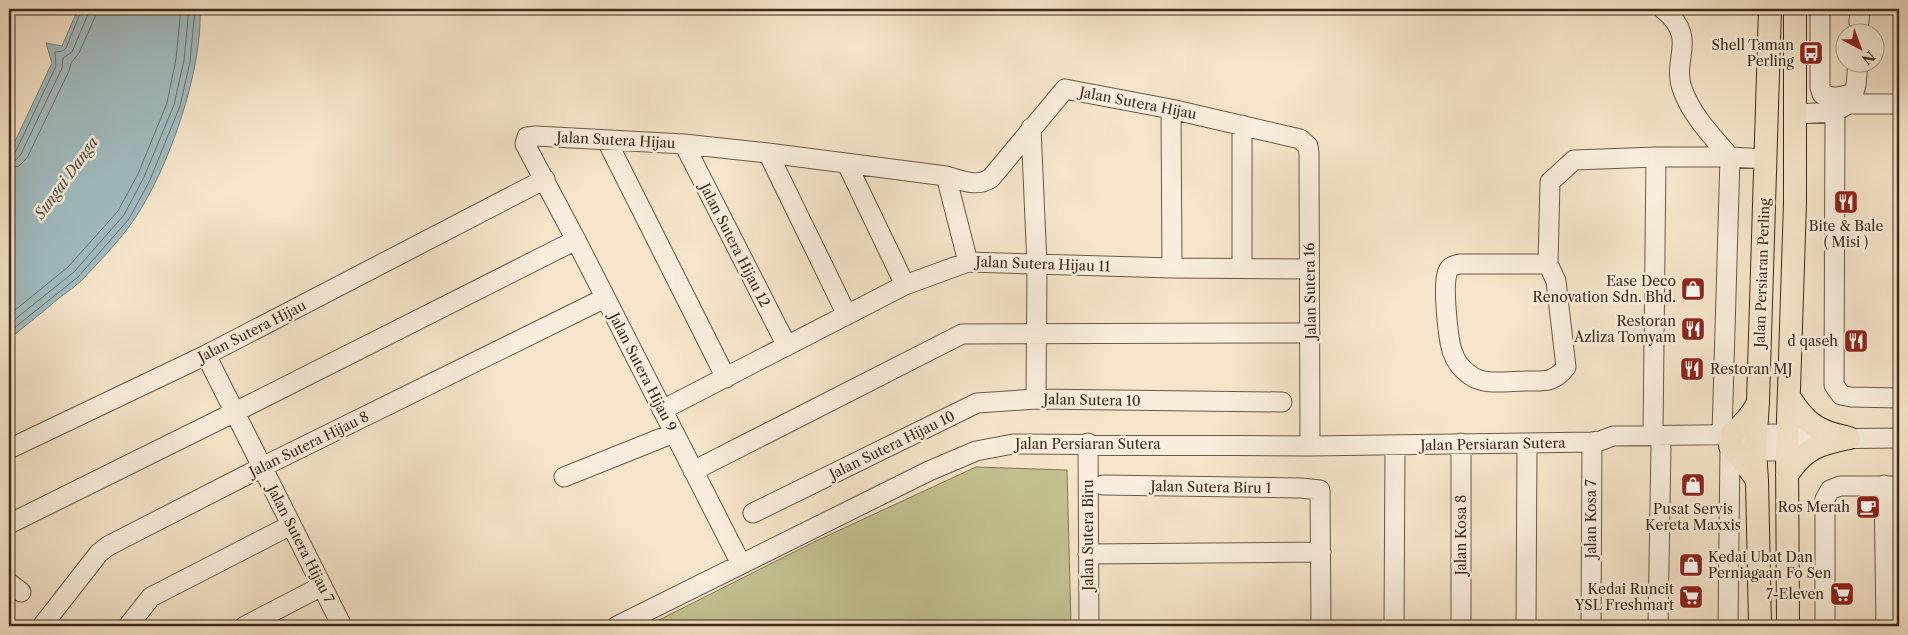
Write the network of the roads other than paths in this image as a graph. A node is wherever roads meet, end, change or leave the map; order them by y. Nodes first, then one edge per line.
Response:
1 (1663, 9) edge
2 (1770, 9) edge
3 (1795, 11) edge
4 (1820, 11) edge
5 (1857, 72) edge
6 (1899, 104) edge
7 (1171, 108) junction
8 (1835, 112) junction
9 (1794, 114) junction
10 (1242, 125) junction
11 (1031, 128) junction
12 (1300, 139) joint
13 (607, 141) junction
14 (684, 144) junction
15 (768, 153) junction
16 (1656, 157) junction
17 (1730, 157) junction
18 (1766, 159) junction
19 (847, 164) junction
20 (946, 176) junction
21 (545, 179) junction
22 (576, 240) junction
23 (968, 262) junction
24 (1548, 264) junction
25 (1036, 265) junction
26 (1172, 268) junction
27 (1242, 268) junction
28 (1309, 269) junction
29 (905, 285) junction
30 (605, 298) junction
31 (847, 315) junction
32 (1310, 333) junction
33 (1037, 334) junction
34 (787, 346) junction
35 (206, 355) junction
36 (726, 378) junction
37 (1790, 398) junction
38 (1899, 398) edge
39 (1036, 399) junction
40 (1758, 401) junction
41 (1282, 402) dead end
42 (662, 410) junction
43 (235, 412) junction
44 (674, 434) junction
45 (1728, 438) junction
46 (1850, 438) junction
47 (1899, 438) edge
48 (1657, 440) junction
49 (1794, 441) junction
50 (1596, 442) junction
51 (1088, 443) junction
52 (1461, 443) junction
53 (1527, 443) junction
54 (1755, 443) junction
55 (1310, 446) junction
56 (1395, 446) junction
57 (9, 449) edge
58 (262, 467) junction
59 (693, 471) junction
60 (1787, 475) junction
61 (564, 477) dead end
62 (1757, 480) junction
63 (1103, 485) dead end
64 (1892, 486) edge
65 (753, 513) dead end
66 (9, 524) edge
67 (291, 525) junction
68 (1321, 552) junction
69 (1088, 554) junction
70 (1892, 557) edge
71 (741, 564) junction
72 (322, 586) junction
73 (1893, 598) edge
74 (42, 626) edge
75 (128, 626) edge
76 (245, 626) edge
77 (342, 626) edge
78 (617, 626) edge
79 (1089, 626) edge
80 (1321, 626) edge
81 (1394, 626) edge
82 (1461, 626) edge
83 (1526, 626) edge
84 (1591, 626) edge
85 (1658, 626) edge
86 (1728, 626) edge
87 (1760, 626) edge
88 (1788, 626) edge
89 (1825, 626) edge
90 (1886, 626) edge

1 - 17 street
2 - 18 main road, Jalan Persiaran Perling
3 - 4 street
3 - 9 main road
4 - 5 street
6 - 8 street
7 - 10 street, Jalan Sutera Hijau
7 - 11 street, Jalan Sutera Hijau
7 - 26 street
8 - 9 street
8 - 38 street
9 - 37 main road
10 - 12 street, Jalan Sutera Hijau
10 - 27 street
11 - 20 street, Jalan Sutera Hijau
11 - 25 street, Jalan Sutera 10
12 - 28 street, Jalan Sutera 16
13 - 14 street, Jalan Sutera Hijau
13 - 21 street, Jalan Sutera Hijau
13 - 36 street
14 - 15 street, Jalan Sutera Hijau
14 - 34 street, Jalan Sutera Hijau 12
15 - 19 street, Jalan Sutera Hijau
15 - 31 street
16 - 17 street
16 - 24 street
16 - 48 street
17 - 18 street
17 - 45 street
18 - 40 main road, Jalan Persiaran Perling
19 - 20 street, Jalan Sutera Hijau
19 - 29 street
20 - 23 street
21 - 22 street, Jalan Sutera Hijau 9
21 - 35 street, Jalan Sutera Hijau
22 - 30 street, Jalan Sutera Hijau 9
22 - 43 street
23 - 25 street, Jalan Sutera Hijau 11
23 - 29 street, Jalan Sutera Hijau 11
24 - 24 street
25 - 26 street, Jalan Sutera Hijau 11
25 - 33 street, Jalan Sutera 10
26 - 27 street, Jalan Sutera Hijau 11
27 - 28 street, Jalan Sutera Hijau 11
28 - 32 street, Jalan Sutera 16
29 - 31 street, Jalan Sutera Hijau 11
30 - 42 street, Jalan Sutera Hijau 9
30 - 58 street, Jalan Sutera Hijau 8
31 - 34 street, Jalan Sutera Hijau 11
32 - 33 street
32 - 55 street, Jalan Sutera 16
33 - 39 street, Jalan Sutera 10
33 - 59 street
34 - 36 street, Jalan Sutera Hijau 11
35 - 43 street, Jalan Sutera Hijau 7
35 - 57 street, Jalan Sutera Hijau
36 - 42 street, Jalan Sutera Hijau 11
37 - 46 main road
37 - 49 main road
39 - 41 street, Jalan Sutera 10
39 - 65 street, Jalan Sutera Hijau 10
40 - 45 main road
40 - 54 main road, Jalan Persiaran Perling
42 - 44 street, Jalan Sutera Hijau 9
43 - 58 street, Jalan Sutera Hijau 7
43 - 66 street
44 - 59 street, Jalan Sutera Hijau 9
44 - 61 street
45 - 48 street, Jalan Persiaran Sutera
45 - 54 street, Jalan Persiaran Sutera
45 - 62 main road
45 - 86 street
46 - 47 street, Jalan Persiaran Sutera
46 - 49 street, Jalan Persiaran Sutera
46 - 60 main road
48 - 50 street, Jalan Persiaran Sutera
48 - 85 street
49 - 54 street, Jalan Persiaran Sutera
49 - 60 main road
50 - 53 street, Jalan Persiaran Sutera
50 - 84 street, Jalan Kosa 7
51 - 55 street, Jalan Persiaran Sutera
51 - 69 street, Jalan Sutera Biru
51 - 71 street, Jalan Persiaran Sutera
52 - 53 street, Jalan Persiaran Sutera
52 - 56 street, Jalan Persiaran Sutera
52 - 82 street, Jalan Kosa 8
53 - 83 street
54 - 62 main road, Jalan Persiaran Perling
55 - 56 street, Jalan Persiaran Sutera
56 - 81 street
58 - 67 street, Jalan Sutera Hijau 7
58 - 74 street, Jalan Sutera Hijau 8
59 - 71 street, Jalan Sutera Hijau 9
60 - 88 main road
62 - 87 main road, Jalan Persiaran Perling
63 - 68 street, Jalan Sutera Biru 1
64 - 70 street
64 - 89 street
67 - 72 street, Jalan Sutera Hijau 7
67 - 75 street
68 - 69 street
68 - 80 street
69 - 79 street, Jalan Sutera Biru
70 - 73 street
71 - 78 street, Jalan Persiaran Sutera
72 - 76 street
72 - 77 street, Jalan Sutera Hijau 7
73 - 90 street

